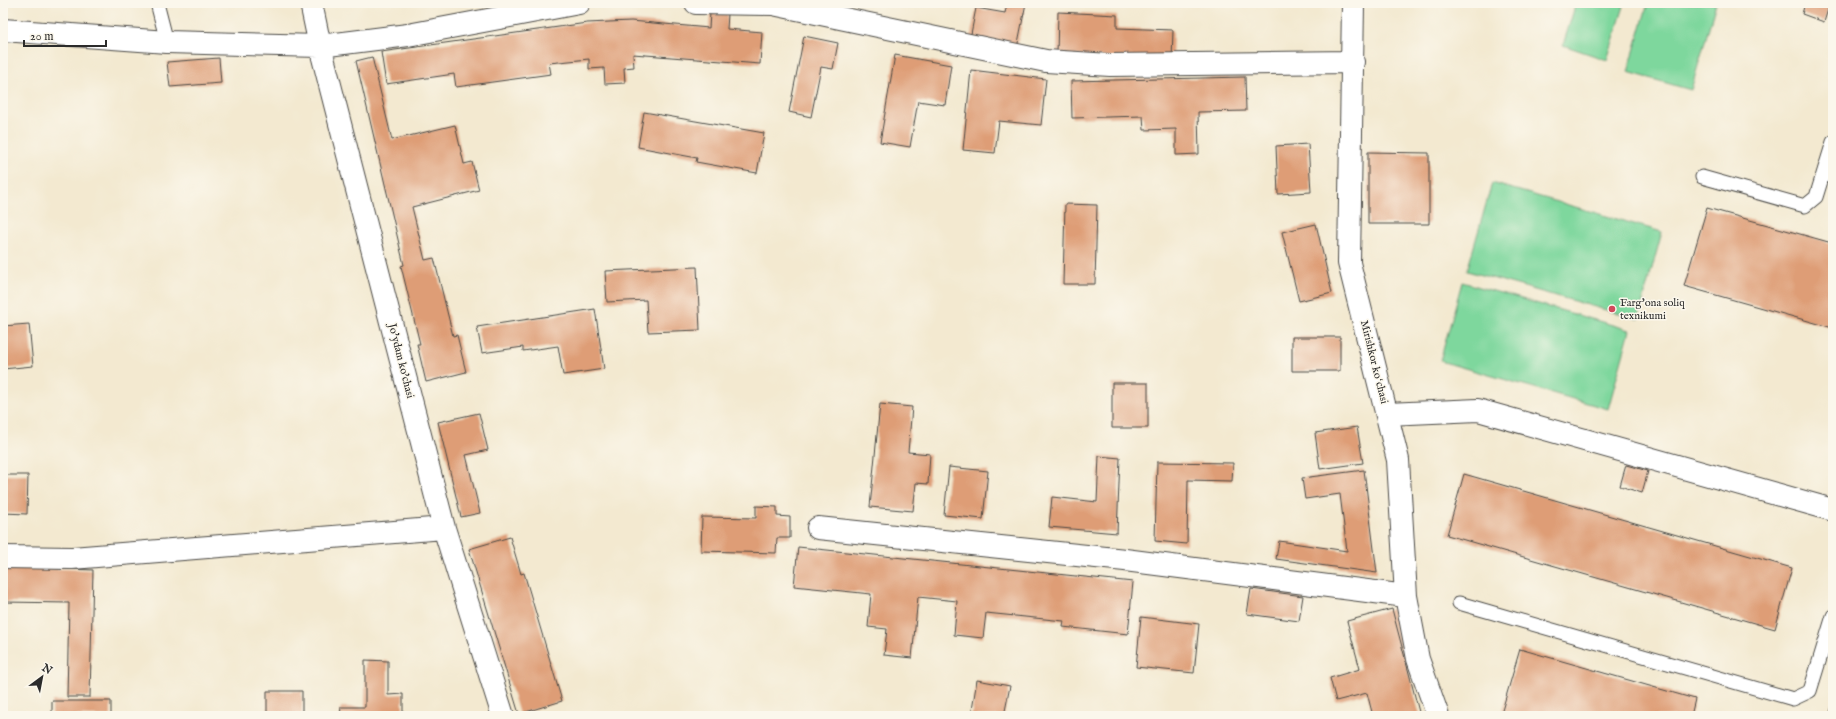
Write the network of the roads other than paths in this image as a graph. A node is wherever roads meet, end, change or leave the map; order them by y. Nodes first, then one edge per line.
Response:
1 (156, 3) edge
2 (311, 3) edge
3 (579, 3) edge
4 (696, 3) edge
5 (1353, 3) edge
6 (3, 30) edge
7 (167, 42) junction
8 (320, 46) junction
9 (1353, 62) junction
10 (1833, 142) edge
11 (1702, 177) dead end
12 (1387, 414) junction
13 (1833, 510) edge
14 (444, 528) junction
15 (818, 528) dead end
16 (3, 557) edge
17 (1406, 596) junction
18 (1459, 603) dead end
19 (1833, 616) edge
20 (503, 716) edge
21 (1438, 716) edge

1 - 7 lane
2 - 8 street, Jo'ydam ko'chasi
3 - 8 street
4 - 9 street
5 - 9 street, Mirishkor koʻchasi
6 - 7 street
7 - 8 street
8 - 14 street, Jo'ydam ko'chasi
9 - 12 street, Mirishkor koʻchasi
10 - 11 lane
12 - 13 street
12 - 17 street, Mirishkor koʻchasi
14 - 16 street
14 - 20 street, Jo'ydam ko'chasi
15 - 17 street
17 - 21 street, Mirishkor koʻchasi
18 - 19 lane

